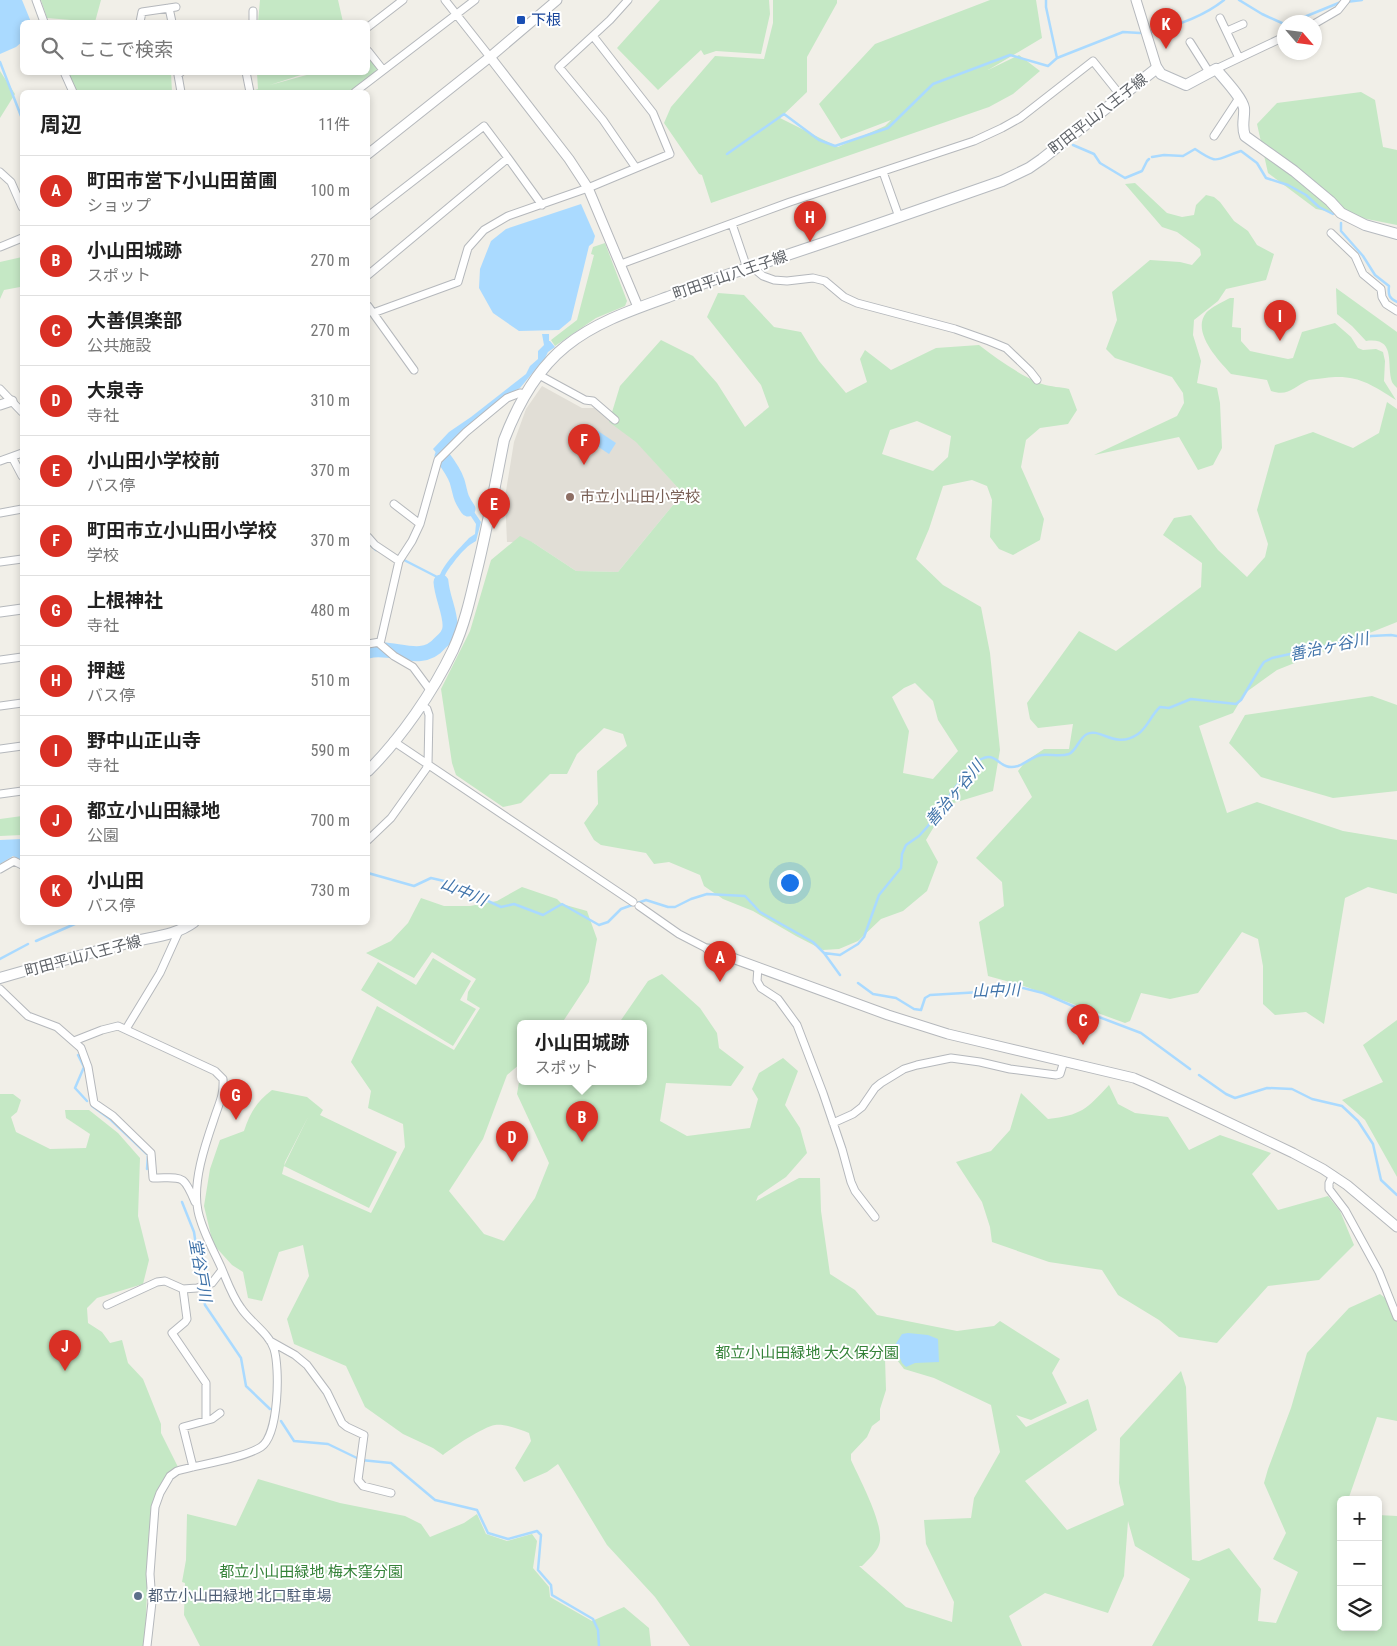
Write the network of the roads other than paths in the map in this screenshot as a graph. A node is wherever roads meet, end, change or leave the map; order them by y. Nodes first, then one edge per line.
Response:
1 (36, 0) edge
2 (403, 0) edge
3 (445, 0) edge
4 (475, 0) edge
5 (557, 0) edge
6 (628, 0) edge
7 (1136, 0) edge
8 (1346, 0) edge
9 (253, 12) dead end
10 (457, 14) junction
11 (1220, 18) dead end
12 (1322, 19) edge
13 (43, 20) edge
14 (140, 20) edge
15 (172, 20) edge
16 (253, 20) edge
17 (1243, 24) dead end
18 (370, 25) edge
19 (1227, 32) junction
20 (593, 36) junction
21 (1277, 40) edge
22 (1189, 45) dead end
23 (370, 52) edge
24 (490, 57) junction
25 (1239, 58) junction
26 (1157, 68) junction
27 (384, 70) junction
28 (1212, 70) junction
29 (65, 75) edge
30 (178, 75) edge
31 (247, 75) edge
32 (72, 90) edge
33 (181, 90) edge
34 (250, 90) edge
35 (358, 90) edge
36 (1121, 96) junction
37 (1239, 98) junction
38 (1214, 136) dead end
39 (370, 152) edge
40 (508, 158) junction
41 (636, 168) junction
42 (0, 172) edge
43 (883, 172) junction
44 (588, 188) junction
45 (20, 202) edge
46 (542, 205) junction
47 (370, 214) edge
48 (899, 217) junction
49 (732, 224) junction
50 (1331, 233) dead end
51 (1397, 234) edge
52 (20, 239) edge
53 (0, 247) edge
54 (621, 264) junction
55 (749, 268) junction
56 (370, 273) edge
57 (638, 307) junction
58 (370, 309) edge
59 (1397, 311) edge
60 (373, 313) junction
61 (414, 370) dead end
62 (539, 375) junction
63 (1038, 380) dead end
64 (0, 389) edge
65 (526, 394) junction
66 (12, 401) junction
67 (0, 405) edge
68 (20, 410) edge
69 (615, 420) dead end
70 (20, 454) edge
71 (12, 457) junction
72 (0, 460) edge
73 (20, 472) edge
74 (394, 504) dead end
75 (20, 509) edge
76 (0, 513) edge
77 (420, 524) junction
78 (370, 539) edge
79 (20, 559) edge
80 (399, 561) junction
81 (0, 562) edge
82 (20, 610) edge
83 (0, 612) edge
84 (380, 643) junction
85 (370, 644) edge
86 (20, 657) edge
87 (0, 660) edge
88 (430, 690) junction
89 (20, 703) edge
90 (420, 705) junction
91 (0, 706) edge
92 (393, 741) junction
93 (20, 746) edge
94 (0, 749) edge
95 (428, 764) junction
96 (370, 769) edge
97 (20, 791) edge
98 (0, 794) edge
99 (370, 838) edge
100 (20, 864) edge
101 (0, 869) edge
102 (189, 925) edge
103 (179, 931) junction
104 (708, 949) joint
105 (758, 968) junction
106 (0, 978) edge
107 (0, 989) edge
108 (126, 1029) junction
109 (74, 1041) junction
110 (1064, 1062) junction
111 (833, 1123) junction
112 (1333, 1175) junction
113 (197, 1207) junction
114 (875, 1217) dead end
115 (1397, 1227) edge
116 (222, 1270) junction
117 (183, 1289) junction
118 (107, 1305) dead end
119 (1397, 1317) edge
120 (270, 1341) junction
121 (220, 1413) dead end
122 (206, 1420) junction
123 (193, 1467) junction
124 (390, 1493) dead end
125 (147, 1646) edge

1 - 13 street
2 - 18 street
3 - 10 street
4 - 10 street
5 - 24 street
6 - 20 street
7 - 26 street
8 - 12 street
9 - 16 street
10 - 24 street
10 - 27 street
11 - 19 street
14 - 15 street
17 - 19 street
19 - 25 street
20 - 41 street
20 - 41 street
21 - 25 street
22 - 28 street
23 - 27 street
24 - 39 street
24 - 44 street
25 - 28 street
26 - 28 main road, 町田平山八王子線
26 - 36 main road, 町田平山八王子線
27 - 35 street
28 - 37 main road
29 - 32 street
30 - 33 street
31 - 34 street
36 - 43 street
36 - 48 main road, 町田平山八王子線
37 - 38 street
37 - 51 main road
40 - 46 street
40 - 47 street
40 - 56 street
41 - 44 street
42 - 45 street
43 - 48 street
43 - 49 street
44 - 46 street
44 - 54 street
46 - 60 street
48 - 55 main road, 町田平山八王子線
49 - 54 street
49 - 55 street
50 - 59 street
52 - 53 street
54 - 57 street
55 - 57 main road, 町田平山八王子線
55 - 63 street
57 - 62 main road, 町田平山八王子線
58 - 60 street
60 - 61 street
62 - 65 main road, 町田平山八王子線
62 - 69 street
64 - 66 street
65 - 77 street
65 - 88 main road, 町田平山八王子線
66 - 67 street
66 - 68 street
70 - 71 street
71 - 72 street
71 - 73 street
74 - 77 street
75 - 76 street
77 - 80 street
78 - 80 street
79 - 81 street
80 - 84 street
82 - 83 street
84 - 85 street
84 - 88 street
86 - 87 street
88 - 90 main road, 町田平山八王子線
89 - 91 street
90 - 92 main road, 町田平山八王子線
90 - 95 street
92 - 95 street
92 - 96 main road, 町田平山八王子線
93 - 94 street
95 - 99 street
95 - 104 street
97 - 98 street
100 - 101 street
102 - 103 main road, 町田平山八王子線
103 - 106 main road, 町田平山八王子線
103 - 108 street
104 - 105 street
105 - 110 street
105 - 111 street
107 - 109 street
108 - 109 street
108 - 113 street
109 - 113 street
110 - 111 street
110 - 112 street
111 - 114 street
112 - 115 street
112 - 119 street
113 - 116 street
116 - 117 street
116 - 120 street
117 - 118 street
117 - 122 street
120 - 123 street
120 - 124 street
121 - 122 street
122 - 123 street
123 - 125 street

